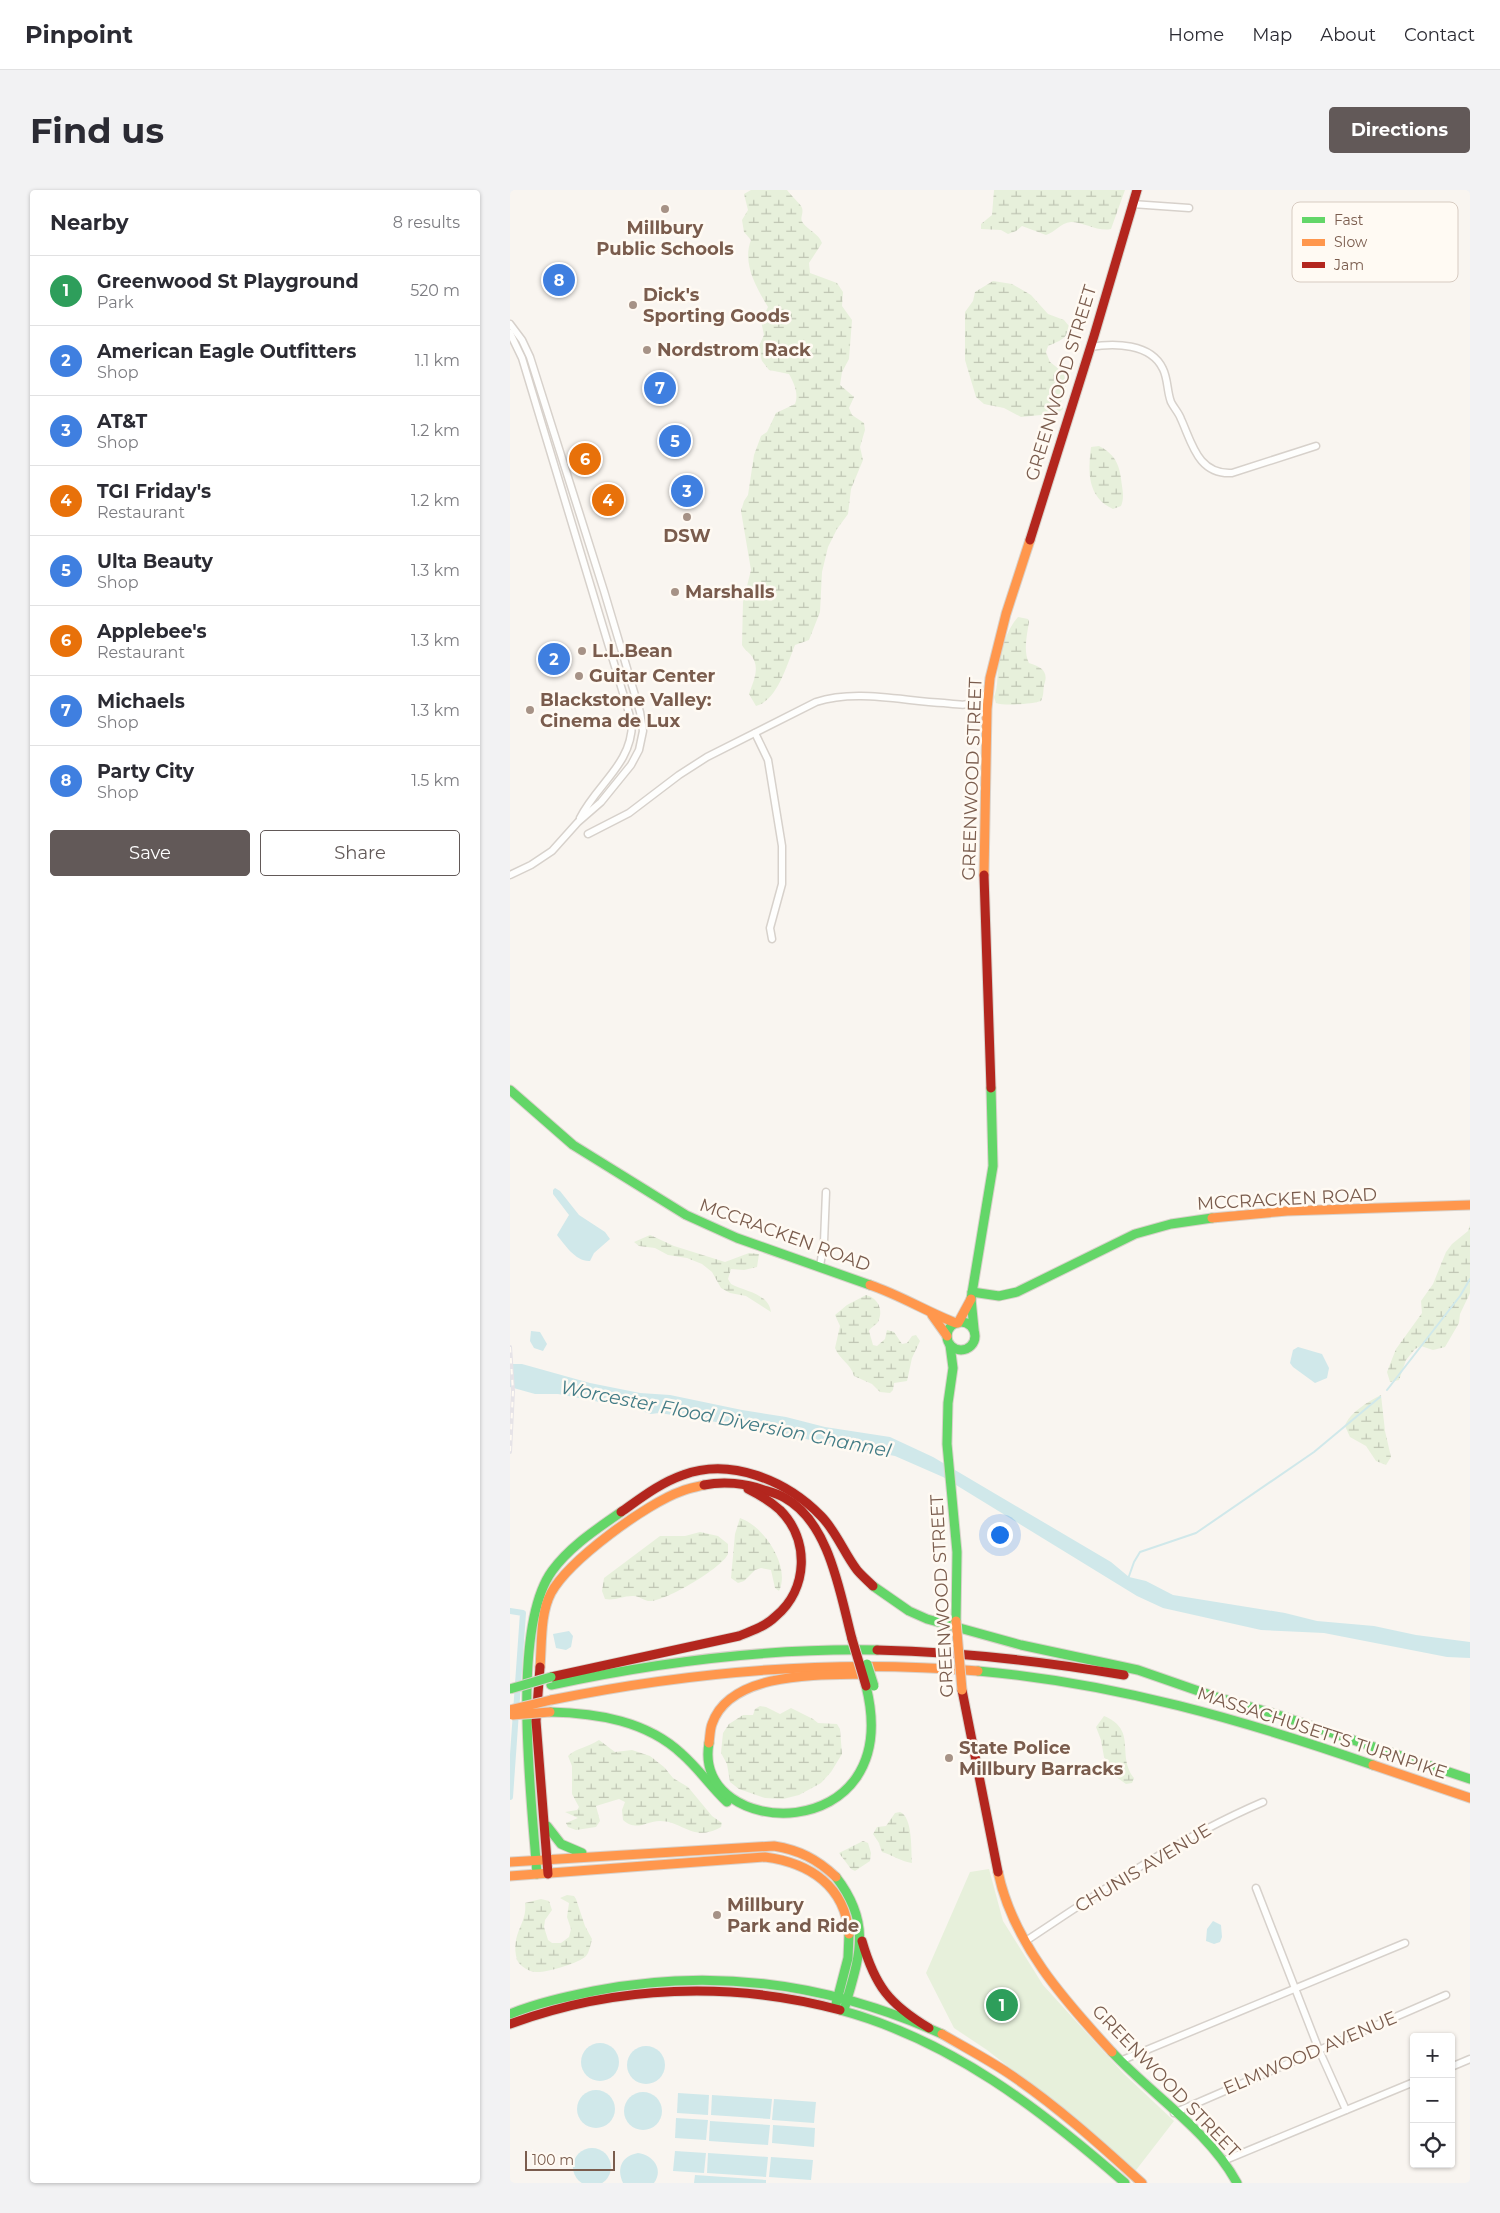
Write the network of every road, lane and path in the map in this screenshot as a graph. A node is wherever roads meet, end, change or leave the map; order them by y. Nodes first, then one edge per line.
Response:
1 (1137, 190) edge
2 (1132, 204) junction
3 (1189, 208) dead end
4 (510, 324) edge
5 (510, 334) edge
6 (1090, 347) junction
7 (1316, 446) dead end
8 (989, 690) junction
9 (968, 704) junction
10 (987, 716) junction
11 (755, 733) junction
12 (578, 822) junction
13 (588, 834) dead end
14 (510, 875) edge
15 (772, 939) dead end
16 (510, 1090) edge
17 (826, 1192) dead end
18 (1470, 1204) edge
19 (820, 1266) junction
20 (972, 1295) junction
21 (932, 1314) junction
22 (957, 1323) junction
23 (974, 1329) junction
24 (949, 1340) junction
25 (965, 1349) junction
26 (953, 1368) junction
27 (724, 1483) junction
28 (811, 1507) junction
29 (856, 1639) junction
30 (955, 1669) junction
31 (551, 1681) junction
32 (870, 1686) junction
33 (510, 1691) edge
34 (1210, 1694) junction
35 (877, 1702) dead end
36 (510, 1710) edge
37 (510, 1715) edge
38 (879, 1730) dead end
39 (1470, 1779) edge
40 (1470, 1798) edge
41 (1263, 1802) dead end
42 (544, 1820) junction
43 (770, 1821) dead end
44 (789, 1822) dead end
45 (596, 1855) junction
46 (547, 1859) junction
47 (536, 1860) junction
48 (510, 1862) edge
49 (537, 1874) junction
50 (548, 1874) junction
51 (510, 1876) edge
52 (1256, 1888) dead end
53 (859, 1926) junction
54 (1026, 1941) junction
55 (1405, 1943) dead end
56 (1295, 1989) junction
57 (1446, 1995) dead end
58 (842, 1998) junction
59 (840, 2009) junction
60 (512, 2018) edge
61 (929, 2028) junction
62 (1320, 2050) junction
63 (1470, 2059) edge
64 (1120, 2061) junction
65 (1455, 2065) edge
66 (1410, 2084) edge
67 (1346, 2110) junction
68 (1174, 2113) junction
69 (1223, 2161) junction
70 (1125, 2183) edge
71 (1142, 2183) edge
72 (1237, 2183) edge

1 - 2 main road, GREENWOOD STREET
2 - 3 street
2 - 6 main road, GREENWOOD STREET
4 - 12 street
5 - 12 street
6 - 7 street
6 - 8 main road, GREENWOOD STREET
8 - 9 street
8 - 10 main road, GREENWOOD STREET
9 - 10 street
9 - 11 street
10 - 20 main road, GREENWOOD STREET
11 - 13 street
11 - 15 street
12 - 14 street
16 - 19 main road, MCCRACKEN ROAD
17 - 19 street
18 - 20 main road, MCCRACKEN ROAD
19 - 21 main road, MCCRACKEN ROAD
20 - 22 main road, GREENWOOD STREET
20 - 23 main road, GREENWOOD STREET
21 - 22 main road, MCCRACKEN ROAD
21 - 24 main road, MCCRACKEN ROAD
22 - 23 main road
22 - 24 main road
23 - 25 main road
24 - 25 main road
24 - 26 main road, GREENWOOD STREET
25 - 26 main road, GREENWOOD STREET
26 - 54 main road, GREENWOOD STREET, bridge
27 - 29 main road
27 - 31 main road
27 - 42 main road
28 - 29 main road
28 - 34 main road
28 - 47 main road
29 - 32 main road, bridge
30 - 32 main road
30 - 36 main road, MASSACHUSETTS TURNPIKE, bridge
30 - 40 main road, MASSACHUSETTS TURNPIKE
31 - 33 main road, MASSACHUSETTS TURNPIKE
31 - 34 main road, MASSACHUSETTS TURNPIKE
32 - 35 main road
34 - 39 main road, MASSACHUSETTS TURNPIKE
37 - 43 main road, bridge
38 - 44 main road
41 - 54 street, CHUNIS AVENUE
42 - 45 main road
42 - 46 main road
45 - 46 main road
45 - 53 main road
46 - 47 main road
46 - 50 main road
47 - 48 main road
47 - 49 main road
49 - 50 main road
49 - 51 main road
50 - 58 main road
52 - 56 street
53 - 58 main road
53 - 61 main road
54 - 64 main road, GREENWOOD STREET
55 - 56 street
56 - 62 street
56 - 64 street
57 - 62 street, ELMWOOD AVENUE
58 - 59 main road
58 - 60 main road
58 - 61 main road
59 - 60 main road
59 - 70 main road
61 - 71 main road
62 - 67 street
62 - 68 street, ELMWOOD AVENUE
63 - 65 street
64 - 68 main road, GREENWOOD STREET
66 - 67 street
67 - 69 street
68 - 69 main road, GREENWOOD STREET
69 - 72 main road, GREENWOOD STREET

